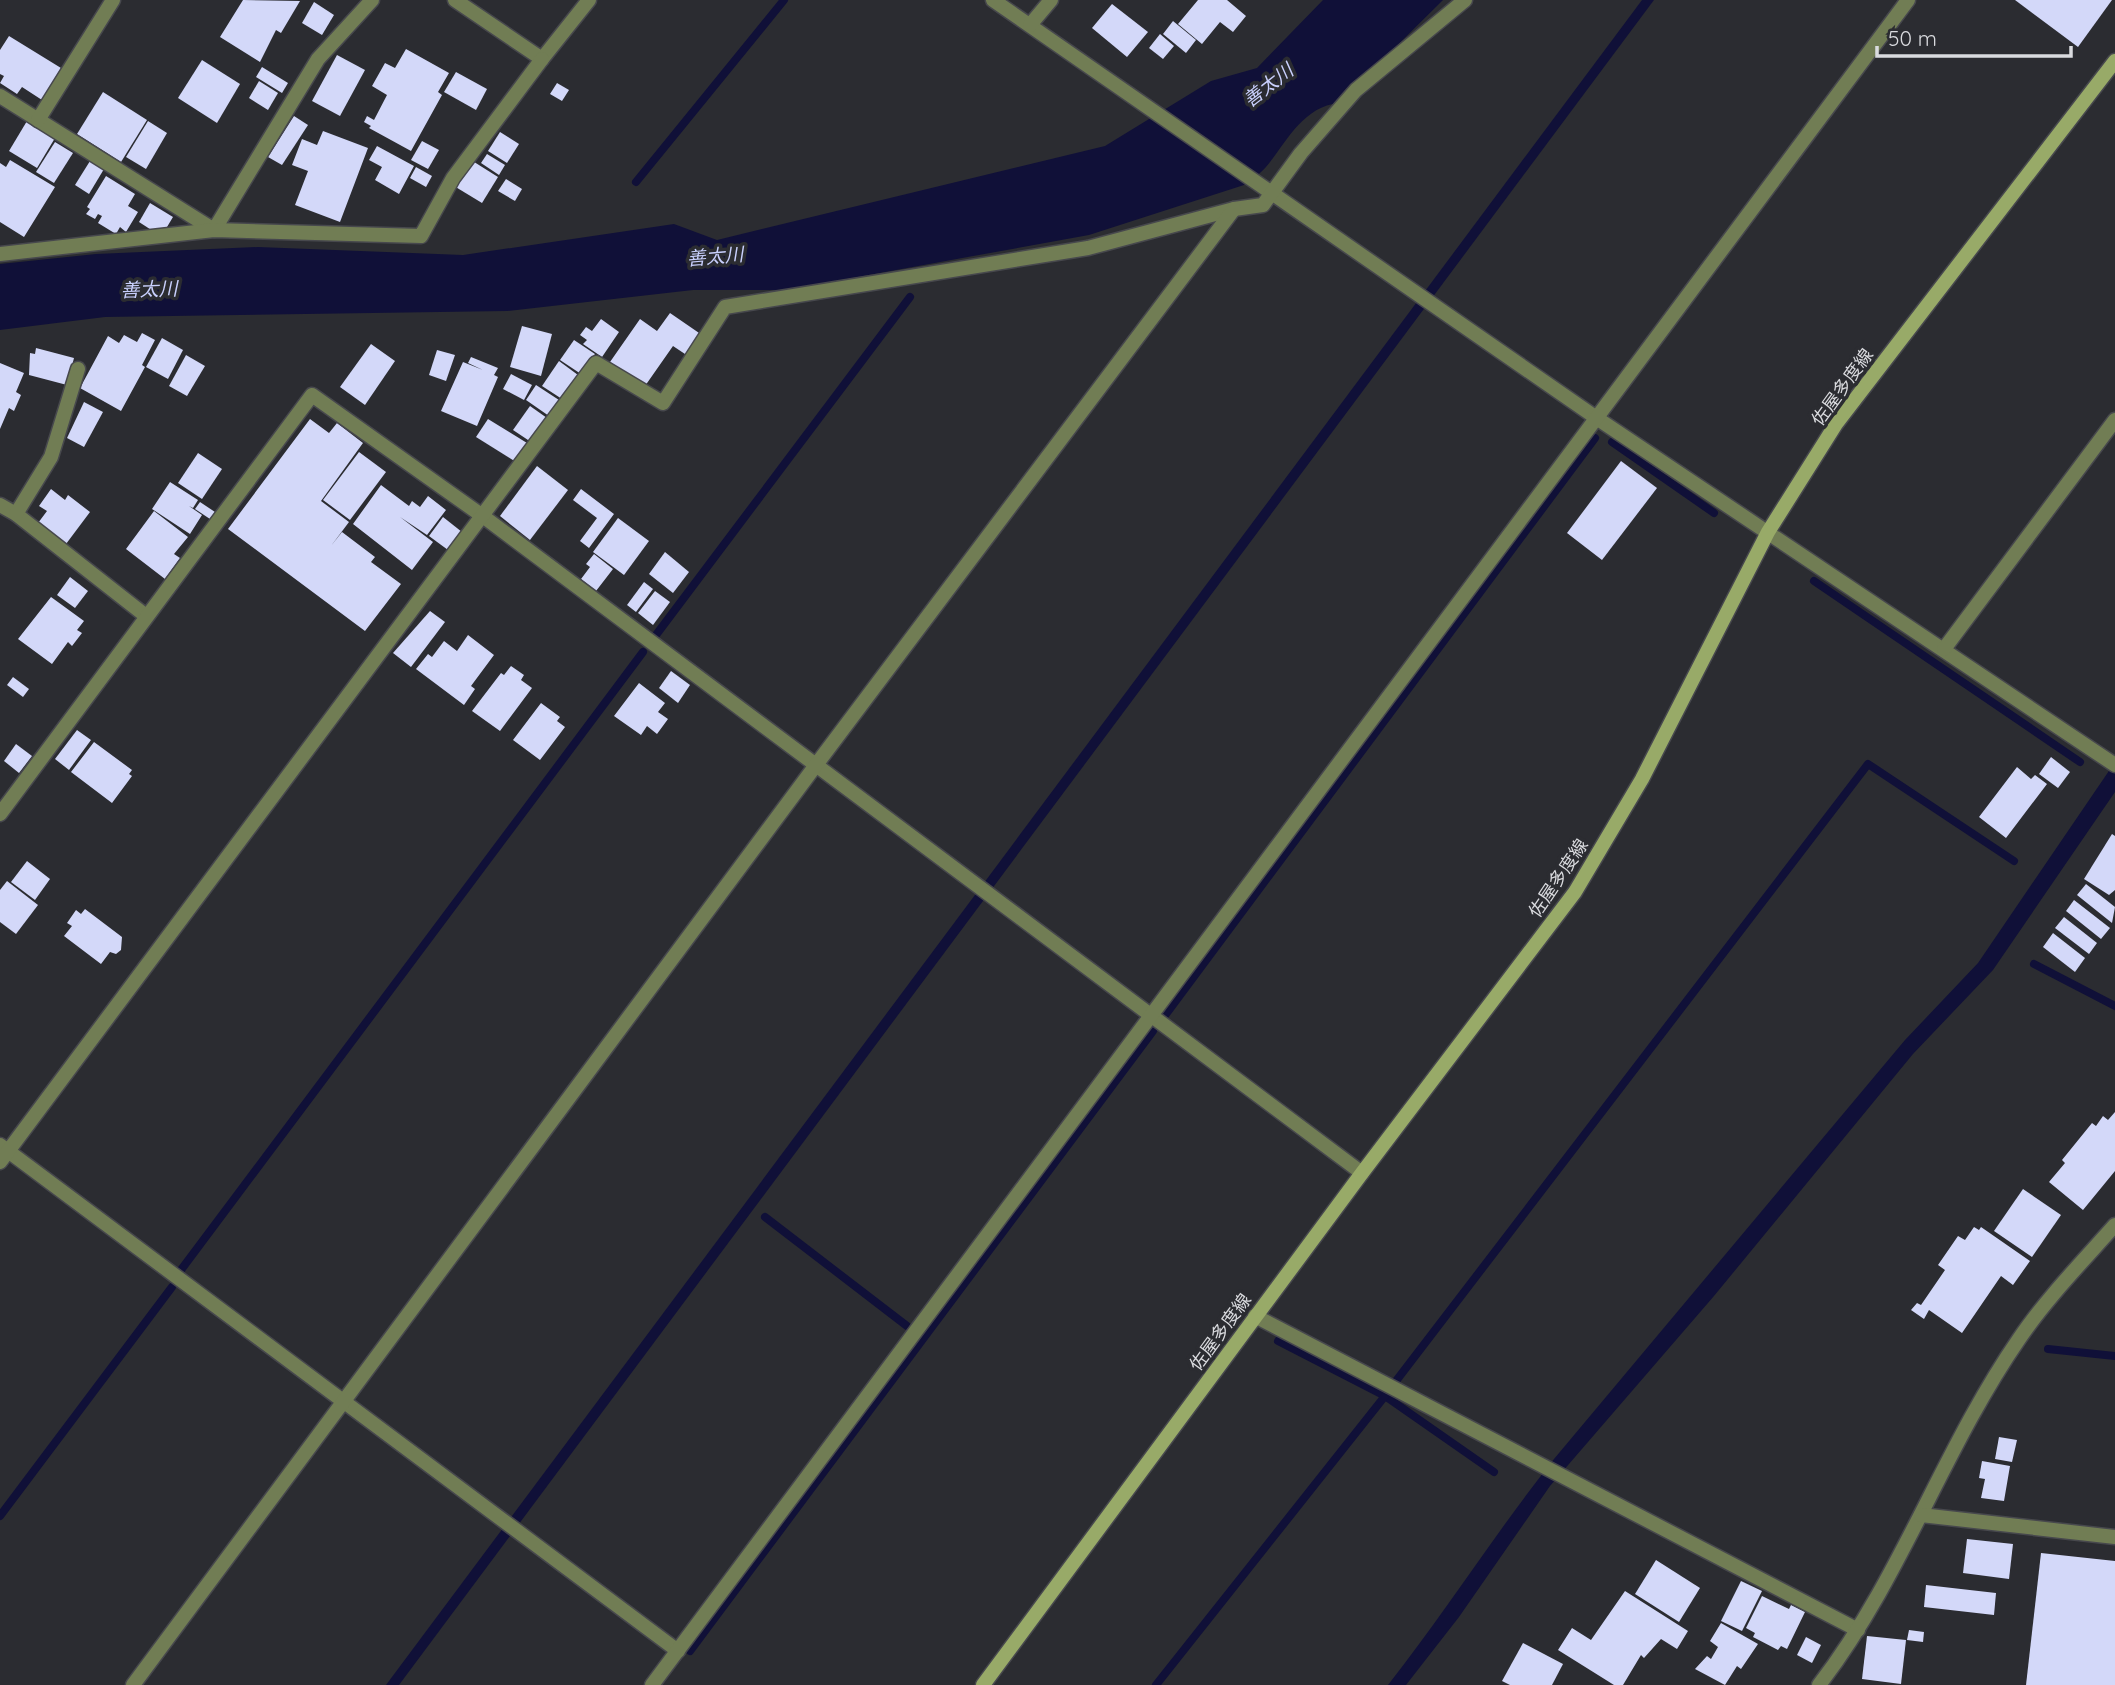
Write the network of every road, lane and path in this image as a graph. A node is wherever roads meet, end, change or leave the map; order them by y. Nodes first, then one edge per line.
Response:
1 (113, 0) edge
2 (372, 0) edge
3 (454, 0) edge
4 (589, 0) edge
5 (993, 0) edge
6 (1051, 0) edge
7 (1465, 0) edge
8 (1908, 0) edge
9 (1030, 25) junction
10 (542, 59) junction
11 (2115, 61) edge
12 (0, 96) edge
13 (38, 120) junction
14 (1267, 187) junction
15 (1234, 209) junction
16 (214, 230) junction
17 (0, 254) edge
18 (78, 369) dead end
19 (1598, 419) junction
20 (2115, 420) edge
21 (0, 505) edge
22 (16, 514) junction
23 (484, 517) junction
24 (1768, 532) junction
25 (145, 616) junction
26 (1944, 649) junction
27 (2113, 763) edge
28 (816, 765) junction
29 (0, 814) edge
30 (1153, 1017) junction
31 (3, 1153) edge
32 (1362, 1173) junction
33 (2115, 1225) edge
34 (1255, 1316) junction
35 (344, 1404) junction
36 (1921, 1515) junction
37 (2115, 1537) edge
38 (1858, 1630) junction
39 (678, 1651) junction
40 (133, 1685) edge
41 (652, 1685) edge
42 (983, 1685) edge
43 (1819, 1685) edge

1 - 13 street
2 - 16 street
3 - 10 street
4 - 10 street
5 - 9 street
6 - 9 street
7 - 14 street
8 - 19 street
9 - 14 street
10 - 16 street
11 - 24 main road, 佐屋多度線
12 - 13 street
13 - 16 street
14 - 15 street
14 - 19 street
15 - 23 street
15 - 28 street
16 - 17 street
18 - 22 street
19 - 24 street
19 - 30 street
20 - 26 street
21 - 22 street
22 - 25 street
23 - 25 street
23 - 28 street
23 - 31 street
24 - 26 street
24 - 32 main road, 佐屋多度線
25 - 29 street
26 - 27 street
28 - 30 street
28 - 35 street
30 - 32 street
30 - 39 street
31 - 35 street
32 - 34 main road, 佐屋多度線
33 - 36 street
34 - 38 street
34 - 42 main road, 佐屋多度線
35 - 39 street
35 - 40 street
36 - 37 street
36 - 38 street
38 - 43 street
39 - 41 street

